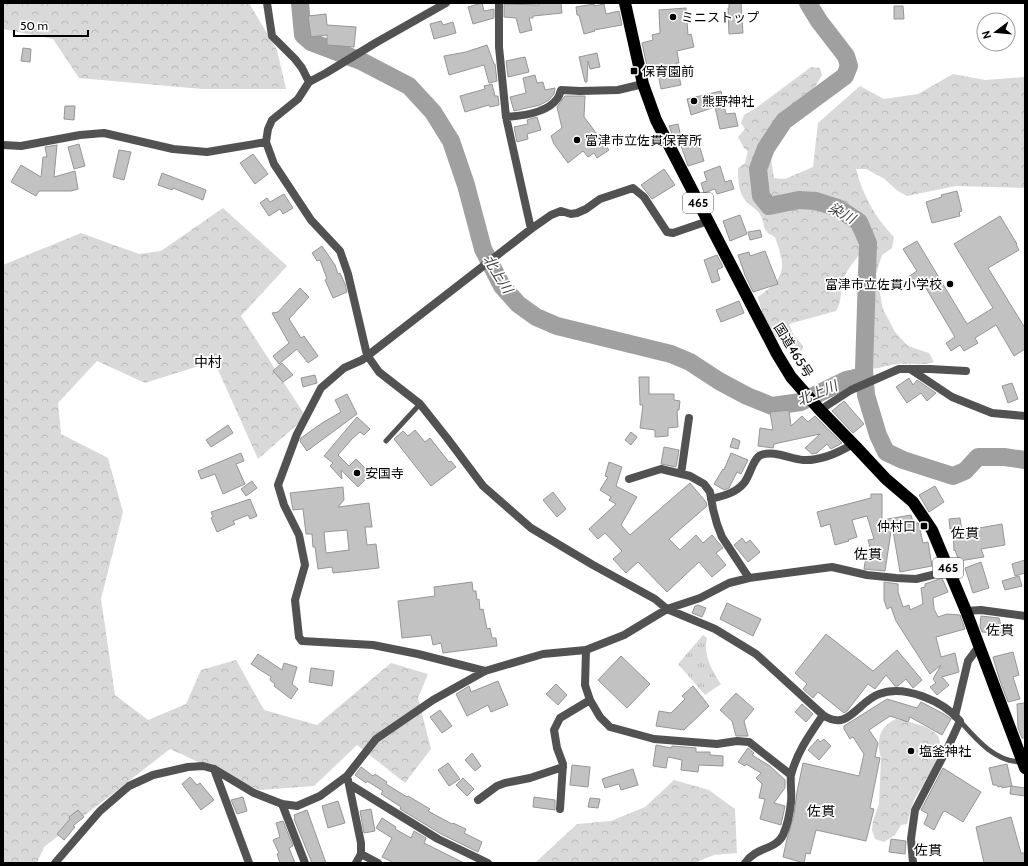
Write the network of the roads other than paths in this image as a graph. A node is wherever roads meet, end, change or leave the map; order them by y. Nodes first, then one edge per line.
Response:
1 (267, 3) edge
2 (446, 3) edge
3 (499, 3) edge
4 (625, 3) edge
5 (309, 82) junction
6 (643, 84) junction
7 (506, 117) junction
8 (266, 142) junction
9 (3, 145) edge
10 (708, 221) junction
11 (531, 229) junction
12 (367, 355) junction
13 (910, 369) junction
14 (966, 371) dead end
15 (420, 404) junction
16 (817, 407) junction
17 (1025, 416) edge
18 (690, 418) dead end
19 (386, 441) dead end
20 (852, 444) junction
21 (681, 474) junction
22 (629, 479) dead end
23 (711, 499) junction
24 (949, 571) junction
25 (749, 578) junction
26 (667, 609) junction
27 (966, 611) junction
28 (1025, 616) edge
29 (980, 645) junction
30 (586, 650) junction
31 (485, 671) junction
32 (590, 700) junction
33 (823, 716) junction
34 (957, 718) junction
35 (1024, 765) edge
36 (563, 767) junction
37 (214, 769) junction
38 (791, 775) junction
39 (348, 780) junction
40 (478, 800) dead end
41 (282, 804) junction
42 (560, 809) dead end
43 (361, 854) junction
44 (55, 863) edge
45 (249, 863) edge
46 (305, 863) edge
47 (356, 863) edge
48 (378, 863) edge
49 (488, 863) edge
50 (745, 863) edge
51 (913, 863) edge

1 - 5 street
2 - 5 street
3 - 7 street
4 - 6 highway, 国道465号 / 465
5 - 8 street
6 - 7 street
6 - 10 highway, 国道465号 / 465
7 - 11 street
8 - 9 street
8 - 12 street
10 - 11 street
10 - 16 highway, 国道465号 / 465
11 - 12 street
12 - 15 street
12 - 31 street
13 - 14 street
13 - 16 street
13 - 17 street
15 - 19 lane
15 - 26 street
16 - 20 highway, 国道465号 / 465
18 - 21 street
20 - 23 street
20 - 24 highway, 国道465号 / 465
21 - 22 street
21 - 23 street
23 - 25 street
24 - 25 street
24 - 27 highway, 国道465号 / 465
25 - 26 street
26 - 30 street
26 - 33 street
27 - 28 street
27 - 29 highway, 国道465号 / 465
29 - 34 street
29 - 35 highway, 国道465号 / 465
30 - 31 street
30 - 32 street
31 - 39 street
32 - 36 street
32 - 38 street
33 - 34 street
33 - 38 street
34 - 35 lane
34 - 51 street
36 - 40 street
36 - 42 street
37 - 41 street
37 - 44 street
37 - 45 street
38 - 50 street
39 - 41 street
39 - 43 street
39 - 49 street
41 - 46 street
43 - 47 street
43 - 48 street

